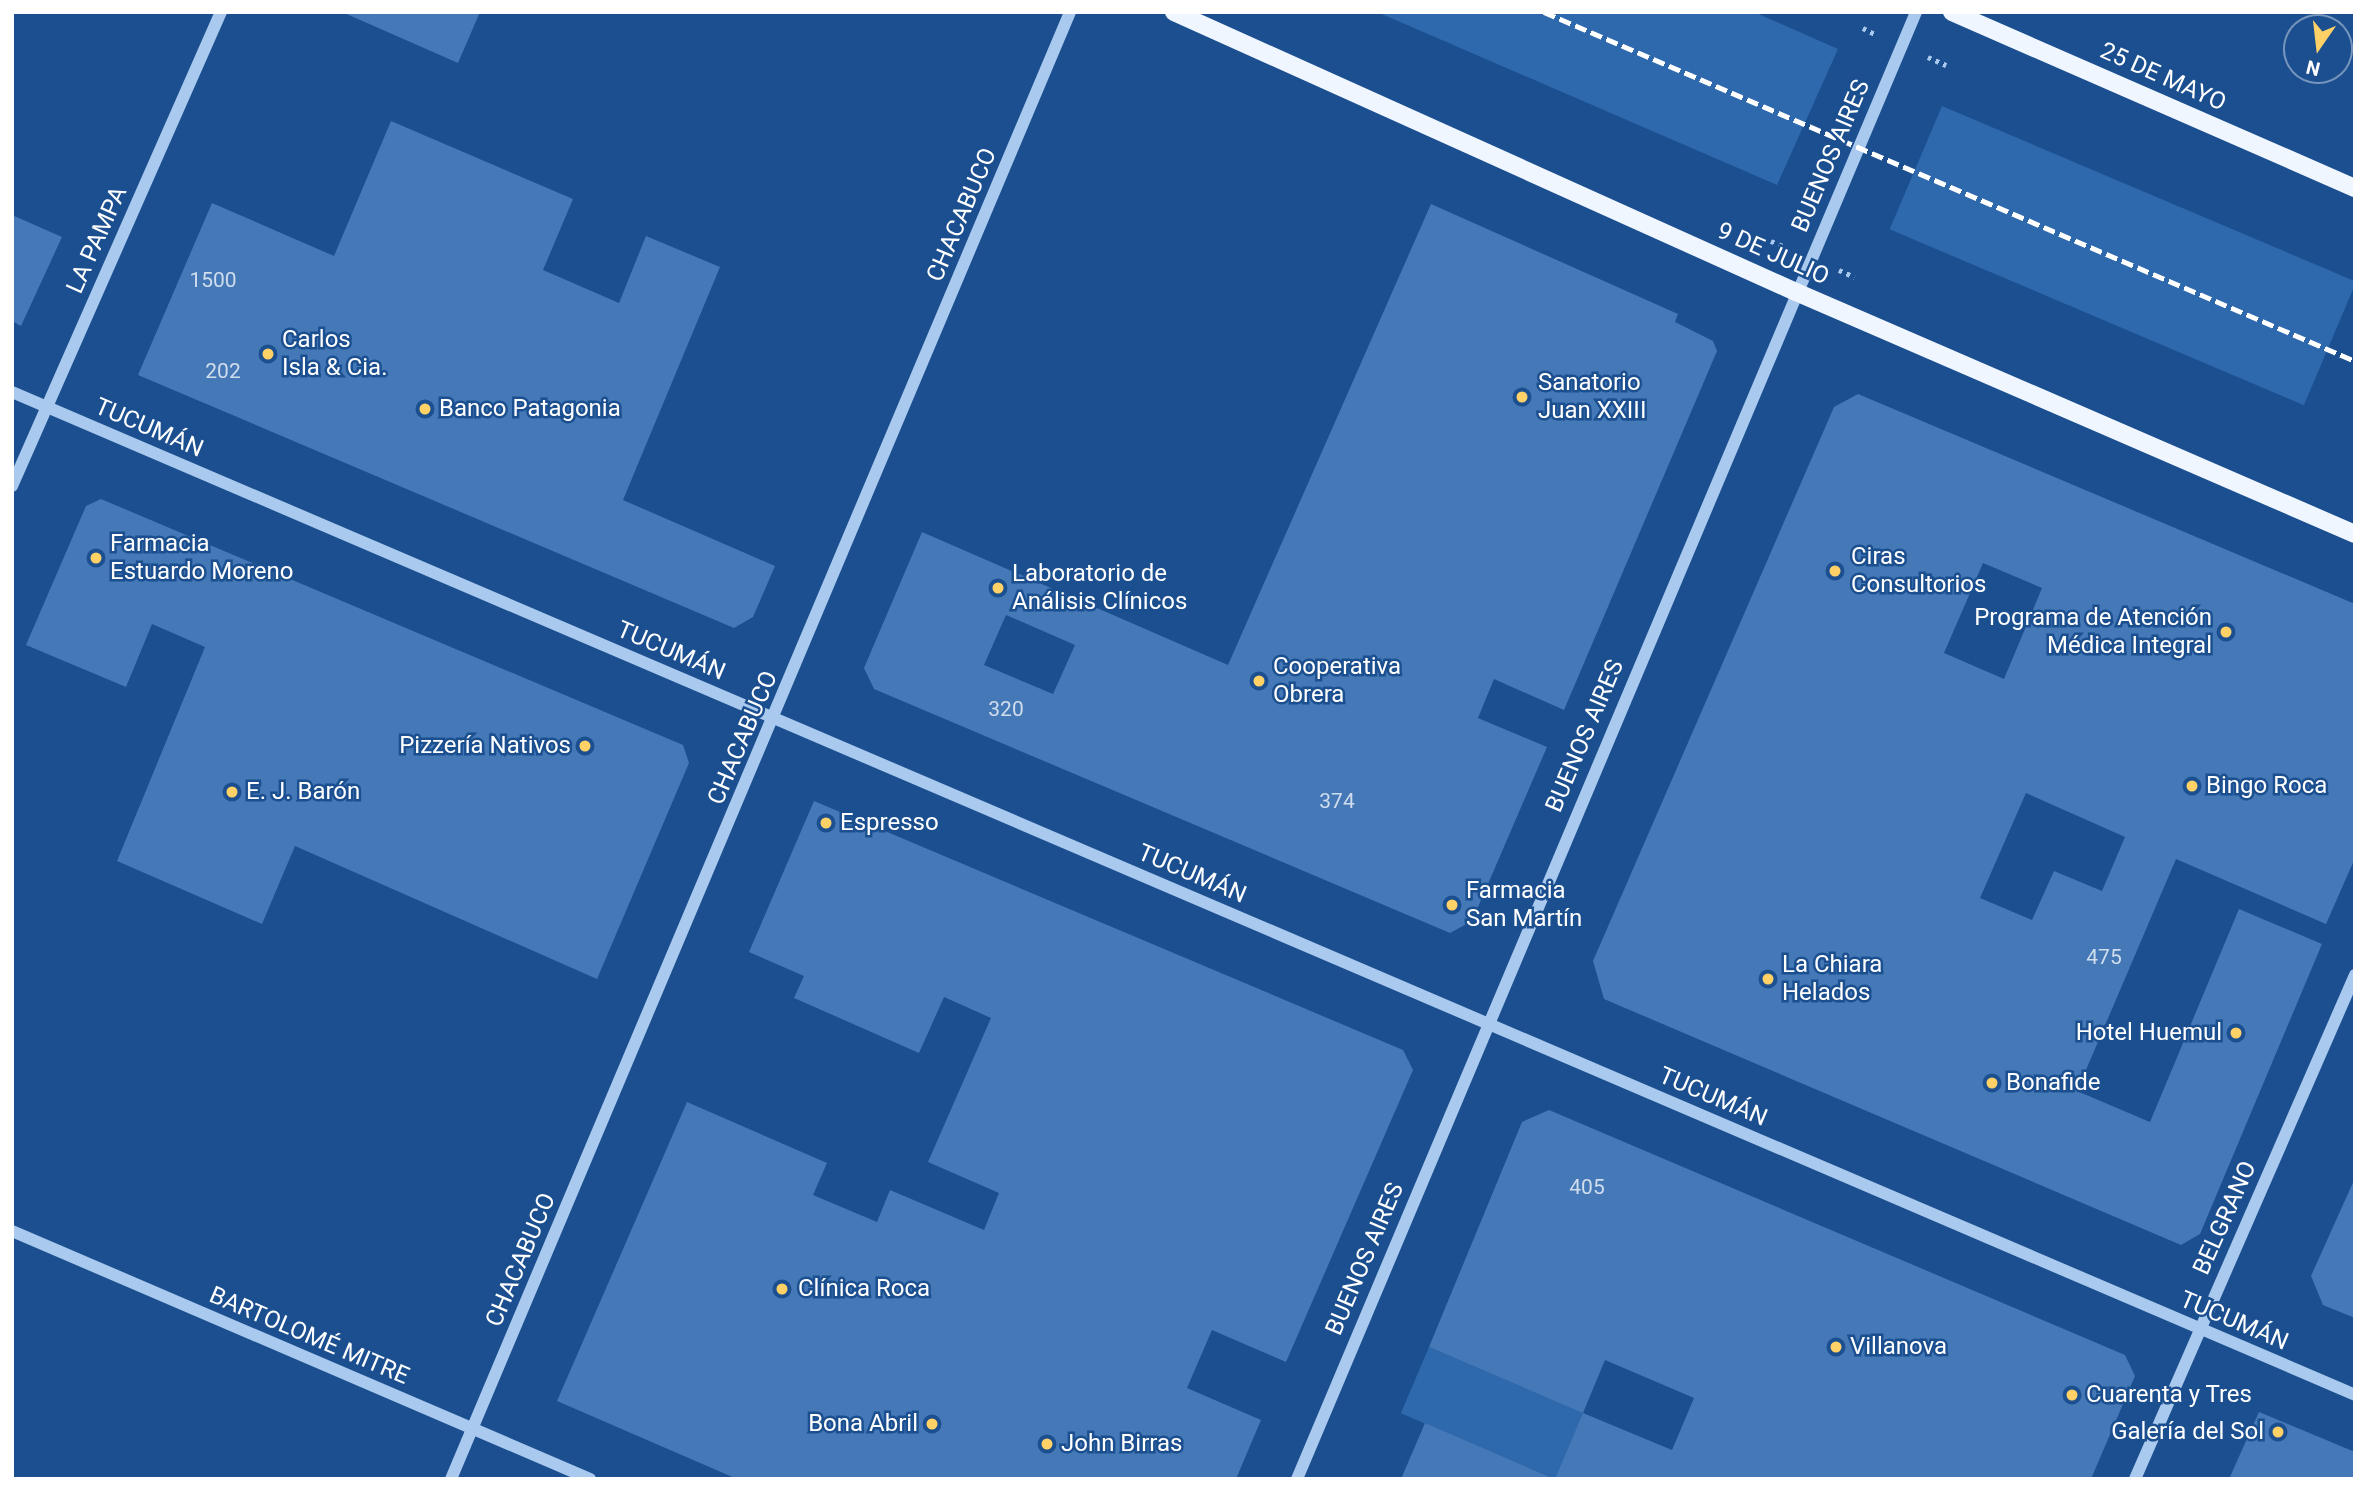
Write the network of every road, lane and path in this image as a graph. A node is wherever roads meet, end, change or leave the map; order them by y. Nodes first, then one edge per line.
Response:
1 (221, 12) edge
2 (1070, 12) edge
3 (1174, 12) edge
4 (1916, 12) edge
5 (1952, 12) edge
6 (2355, 188) edge
7 (1796, 292) junction
8 (12, 392) edge
9 (46, 406) junction
10 (12, 486) edge
11 (2355, 534) edge
12 (775, 718) junction
13 (2355, 975) edge
14 (1486, 1023) junction
15 (12, 1231) edge
16 (2199, 1328) junction
17 (2355, 1395) edge
18 (473, 1429) junction
19 (451, 1479) edge
20 (590, 1479) edge
21 (1297, 1479) edge
22 (2135, 1479) edge

1 - 9 street, LA PAMPA
2 - 12 street, CHACABUCO
3 - 7 main road, 9 DE JULIO
4 - 7 street, BUENOS AIRES
5 - 6 main road, 25 DE MAYO
7 - 11 main road, 9 DE JULIO
7 - 14 street, BUENOS AIRES
8 - 9 street, TUCUMÁN
9 - 10 street, LA PAMPA
9 - 12 street, TUCUMÁN
12 - 14 street, TUCUMÁN
12 - 18 street, CHACABUCO
13 - 16 street, BELGRANO
14 - 16 street, TUCUMÁN
14 - 21 street, BUENOS AIRES
15 - 18 street, BARTOLOMÉ MITRE
16 - 17 street, TUCUMÁN
16 - 22 street, BELGRANO
18 - 19 street, CHACABUCO
18 - 20 street, BARTOLOMÉ MITRE

